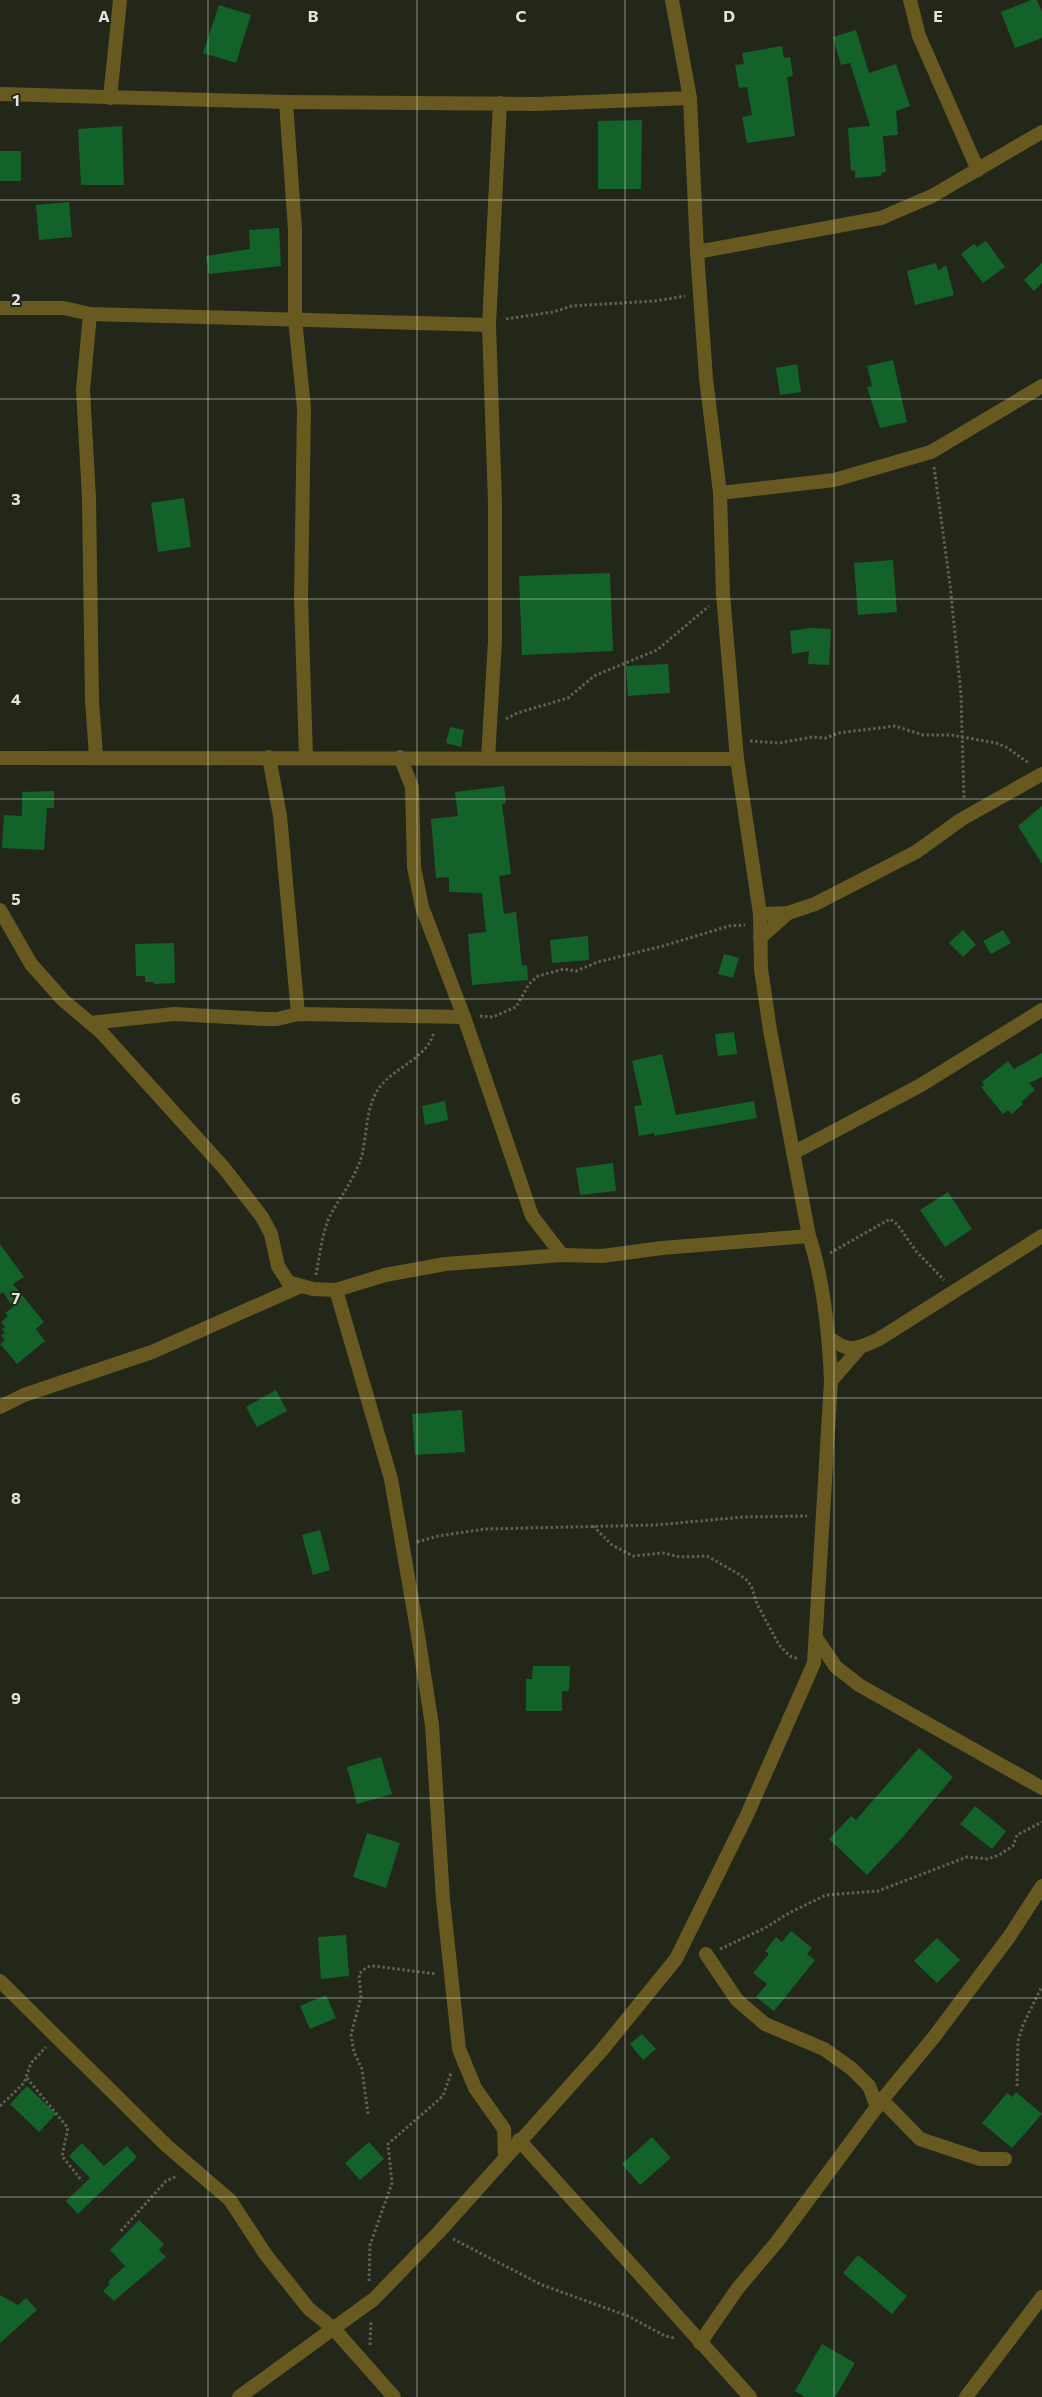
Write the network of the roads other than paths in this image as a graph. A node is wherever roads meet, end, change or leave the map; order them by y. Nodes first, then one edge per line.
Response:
1 (120, 0) edge
2 (672, 0) edge
3 (910, 0) edge
4 (0, 94) edge
5 (110, 98) junction
6 (690, 98) junction
7 (286, 102) junction
8 (500, 103) junction
9 (1042, 132) edge
10 (978, 170) junction
11 (697, 252) junction
12 (0, 308) edge
13 (90, 314) junction
14 (296, 319) junction
15 (489, 326) junction
16 (1042, 386) edge
17 (720, 493) junction
18 (96, 756) junction
19 (269, 756) junction
20 (306, 757) junction
21 (400, 757) junction
22 (0, 758) edge
23 (488, 758) junction
24 (737, 759) junction
25 (1042, 774) edge
26 (0, 910) edge
27 (788, 913) junction
28 (760, 919) junction
29 (760, 938) junction
30 (1042, 1010) edge
31 (298, 1014) junction
32 (464, 1017) junction
33 (90, 1023) junction
34 (793, 1153) junction
35 (808, 1236) junction
36 (1042, 1236) edge
37 (562, 1255) junction
38 (307, 1288) junction
39 (336, 1290) junction
40 (828, 1337) junction
41 (859, 1348) junction
42 (831, 1382) junction
43 (0, 1407) edge
44 (816, 1638) junction
45 (1042, 1788) edge
46 (1042, 1886) edge
47 (706, 1954) road end
48 (0, 1981) edge
49 (880, 2104) junction
50 (519, 2140) junction
51 (504, 2156) junction
52 (1005, 2159) dead end
53 (1042, 2297) edge
54 (333, 2328) junction
55 (700, 2342) junction
56 (239, 2397) edge
57 (394, 2397) edge
58 (750, 2397) edge
59 (966, 2397) edge

1 - 5 street
2 - 6 street
3 - 10 street
4 - 5 street
5 - 7 street
6 - 8 street
6 - 11 street
7 - 8 street
7 - 14 street
8 - 15 street
9 - 10 street
10 - 11 street
11 - 17 street
12 - 13 street
13 - 14 street
13 - 18 street
14 - 15 street
14 - 20 street
15 - 23 street
16 - 17 street
17 - 24 street
18 - 19 street
18 - 22 street
19 - 20 street
19 - 31 street
20 - 21 street
21 - 23 street
21 - 32 street
23 - 24 street
24 - 28 street
25 - 27 street
26 - 33 street
27 - 28 street
27 - 29 street
28 - 29 street
29 - 34 street
30 - 34 street
31 - 32 street
31 - 33 street
32 - 37 street
33 - 38 street
34 - 35 street
35 - 37 street
35 - 40 street
36 - 41 street
37 - 39 street
38 - 39 street
38 - 43 street
39 - 51 street
40 - 41 street
40 - 42 street
41 - 42 street
42 - 44 street
44 - 45 street
44 - 50 street
46 - 49 street
47 - 49 street
48 - 54 street
49 - 52 street
49 - 55 street
50 - 51 street
50 - 55 street
51 - 54 street
53 - 59 street
54 - 56 street
54 - 57 street
55 - 58 street

